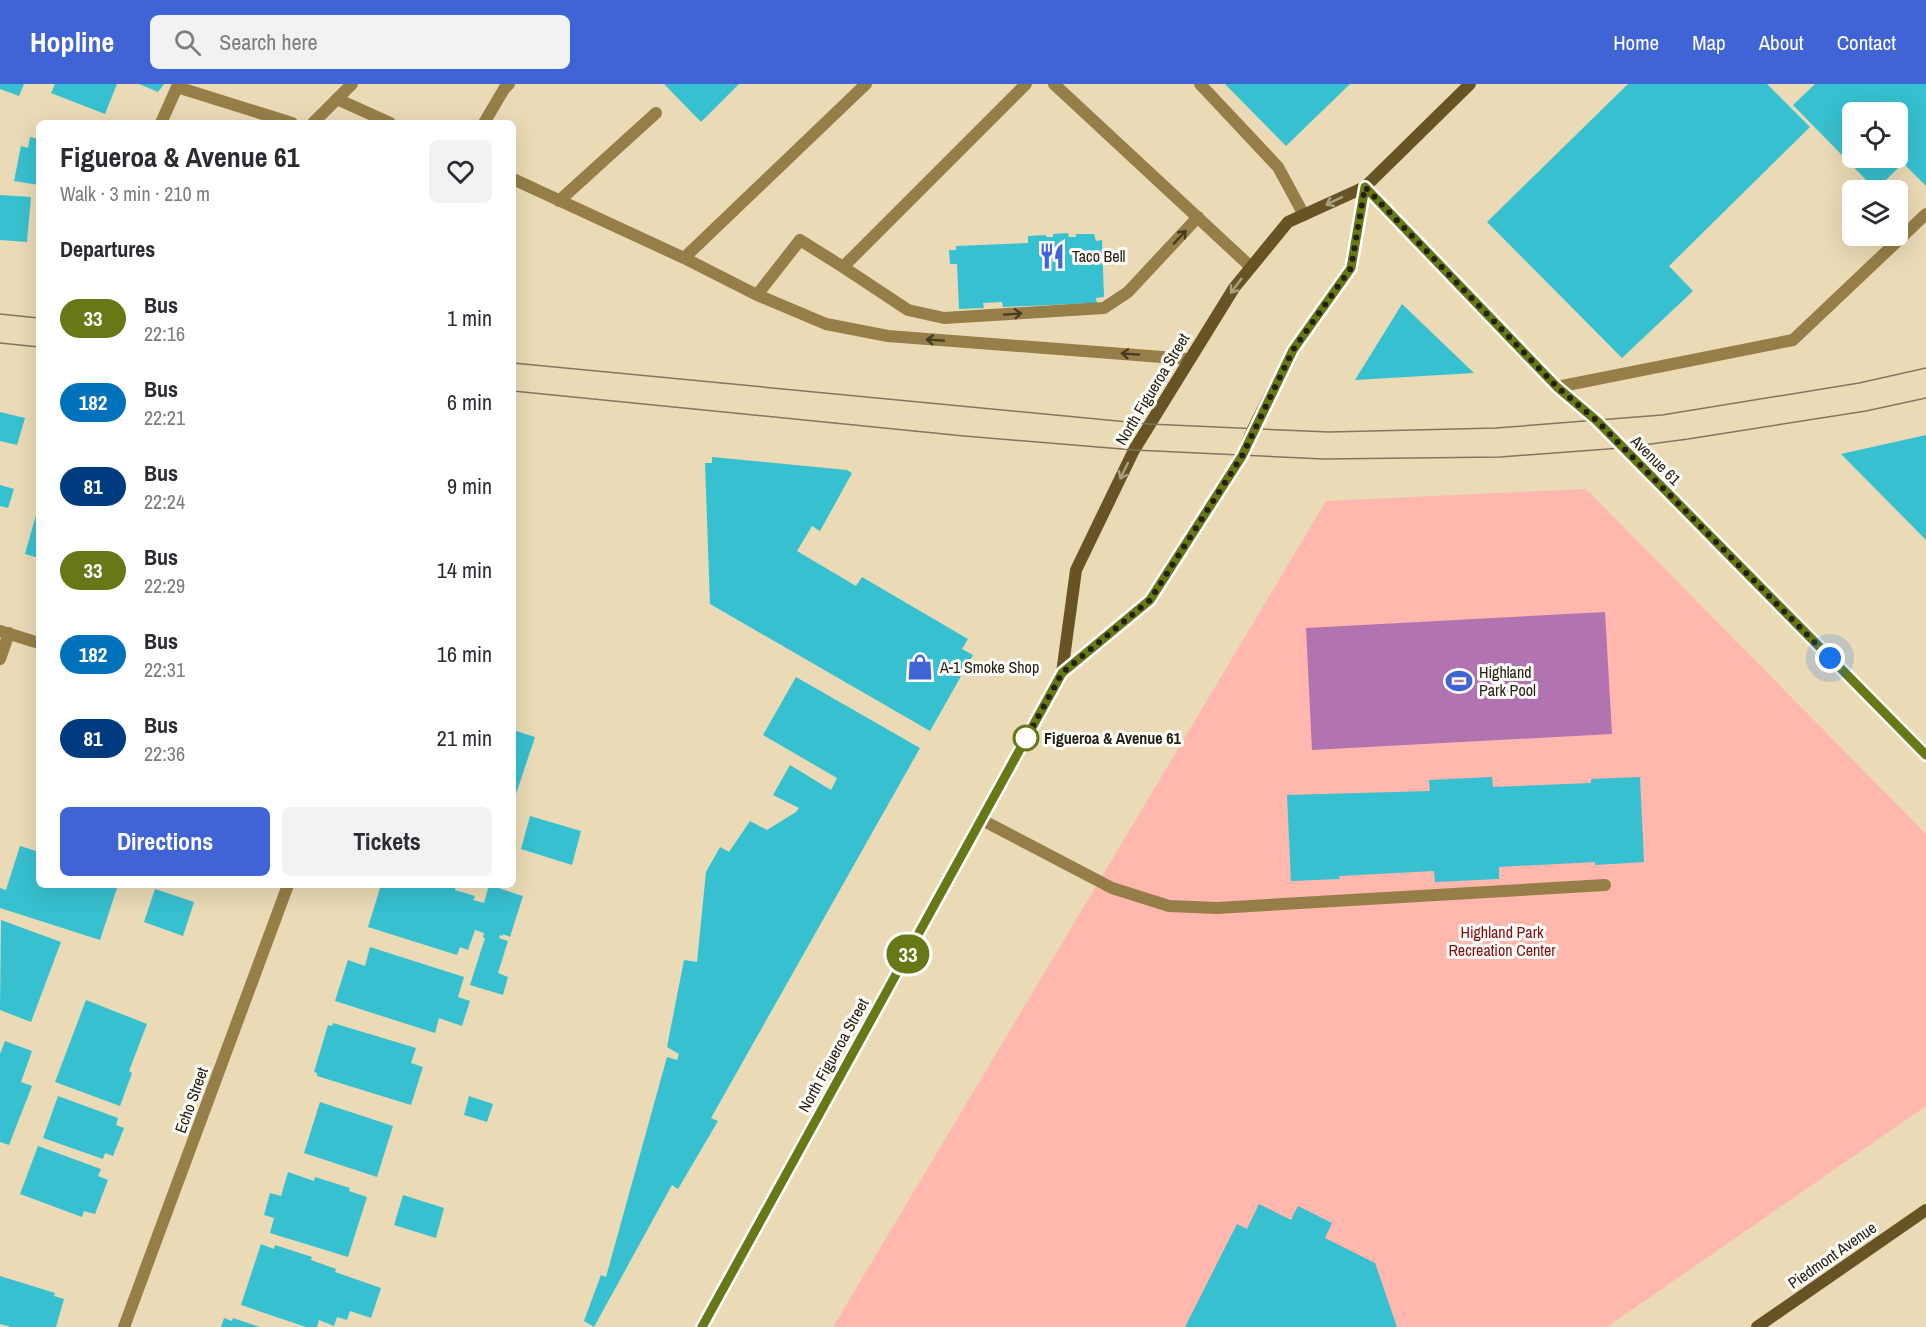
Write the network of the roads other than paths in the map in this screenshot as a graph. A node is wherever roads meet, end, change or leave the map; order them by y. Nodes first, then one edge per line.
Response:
1 (352, 84) edge
2 (509, 84) edge
3 (866, 84) edge
4 (1026, 84) edge
5 (1054, 84) edge
6 (1200, 84) edge
7 (1470, 84) edge
8 (337, 99) junction
9 (656, 113) dead end
10 (162, 120) edge
11 (282, 120) edge
12 (316, 120) edge
13 (383, 120) edge
14 (486, 120) edge
15 (516, 180) edge
16 (1365, 187) junction
17 (559, 201) junction
18 (1926, 214) edge
19 (1304, 215) junction
20 (1198, 217) junction
21 (684, 258) junction
22 (843, 267) junction
23 (1251, 267) junction
24 (757, 295) junction
25 (1188, 359) junction
26 (1557, 387) junction
27 (4, 632) edge
28 (36, 642) edge
29 (0, 659) edge
30 (1062, 673) junction
31 (1926, 755) edge
32 (982, 820) junction
33 (1605, 885) dead end
34 (287, 888) edge
35 (1926, 1210) edge
36 (124, 1327) edge
37 (702, 1327) edge
38 (1757, 1327) edge

1 - 8 street
2 - 14 street
3 - 21 street
4 - 22 street
5 - 20 street
6 - 19 street
7 - 16 main road, North Figueroa Street
8 - 12 street
8 - 13 street
9 - 17 street
10 - 11 street
15 - 17 street
16 -> 19 main road, North Figueroa Street
16 - 26 main road, Avenue 61
16 - 30 main road, North Figueroa Street
17 - 21 street
18 - 26 street
19 - 23 main road, North Figueroa Street
22 -> 20 street
20 - 23 street
21 - 24 street
22 - 24 street
23 -> 25 main road, North Figueroa Street
25 -> 24 street
25 -> 30 main road, North Figueroa Street
26 - 31 main road, Avenue 61
27 - 28 street
27 - 29 street
30 - 32 main road, North Figueroa Street
32 - 33 street
32 - 37 main road, North Figueroa Street
34 - 36 street, Echo Street
35 - 38 main road, Piedmont Avenue

